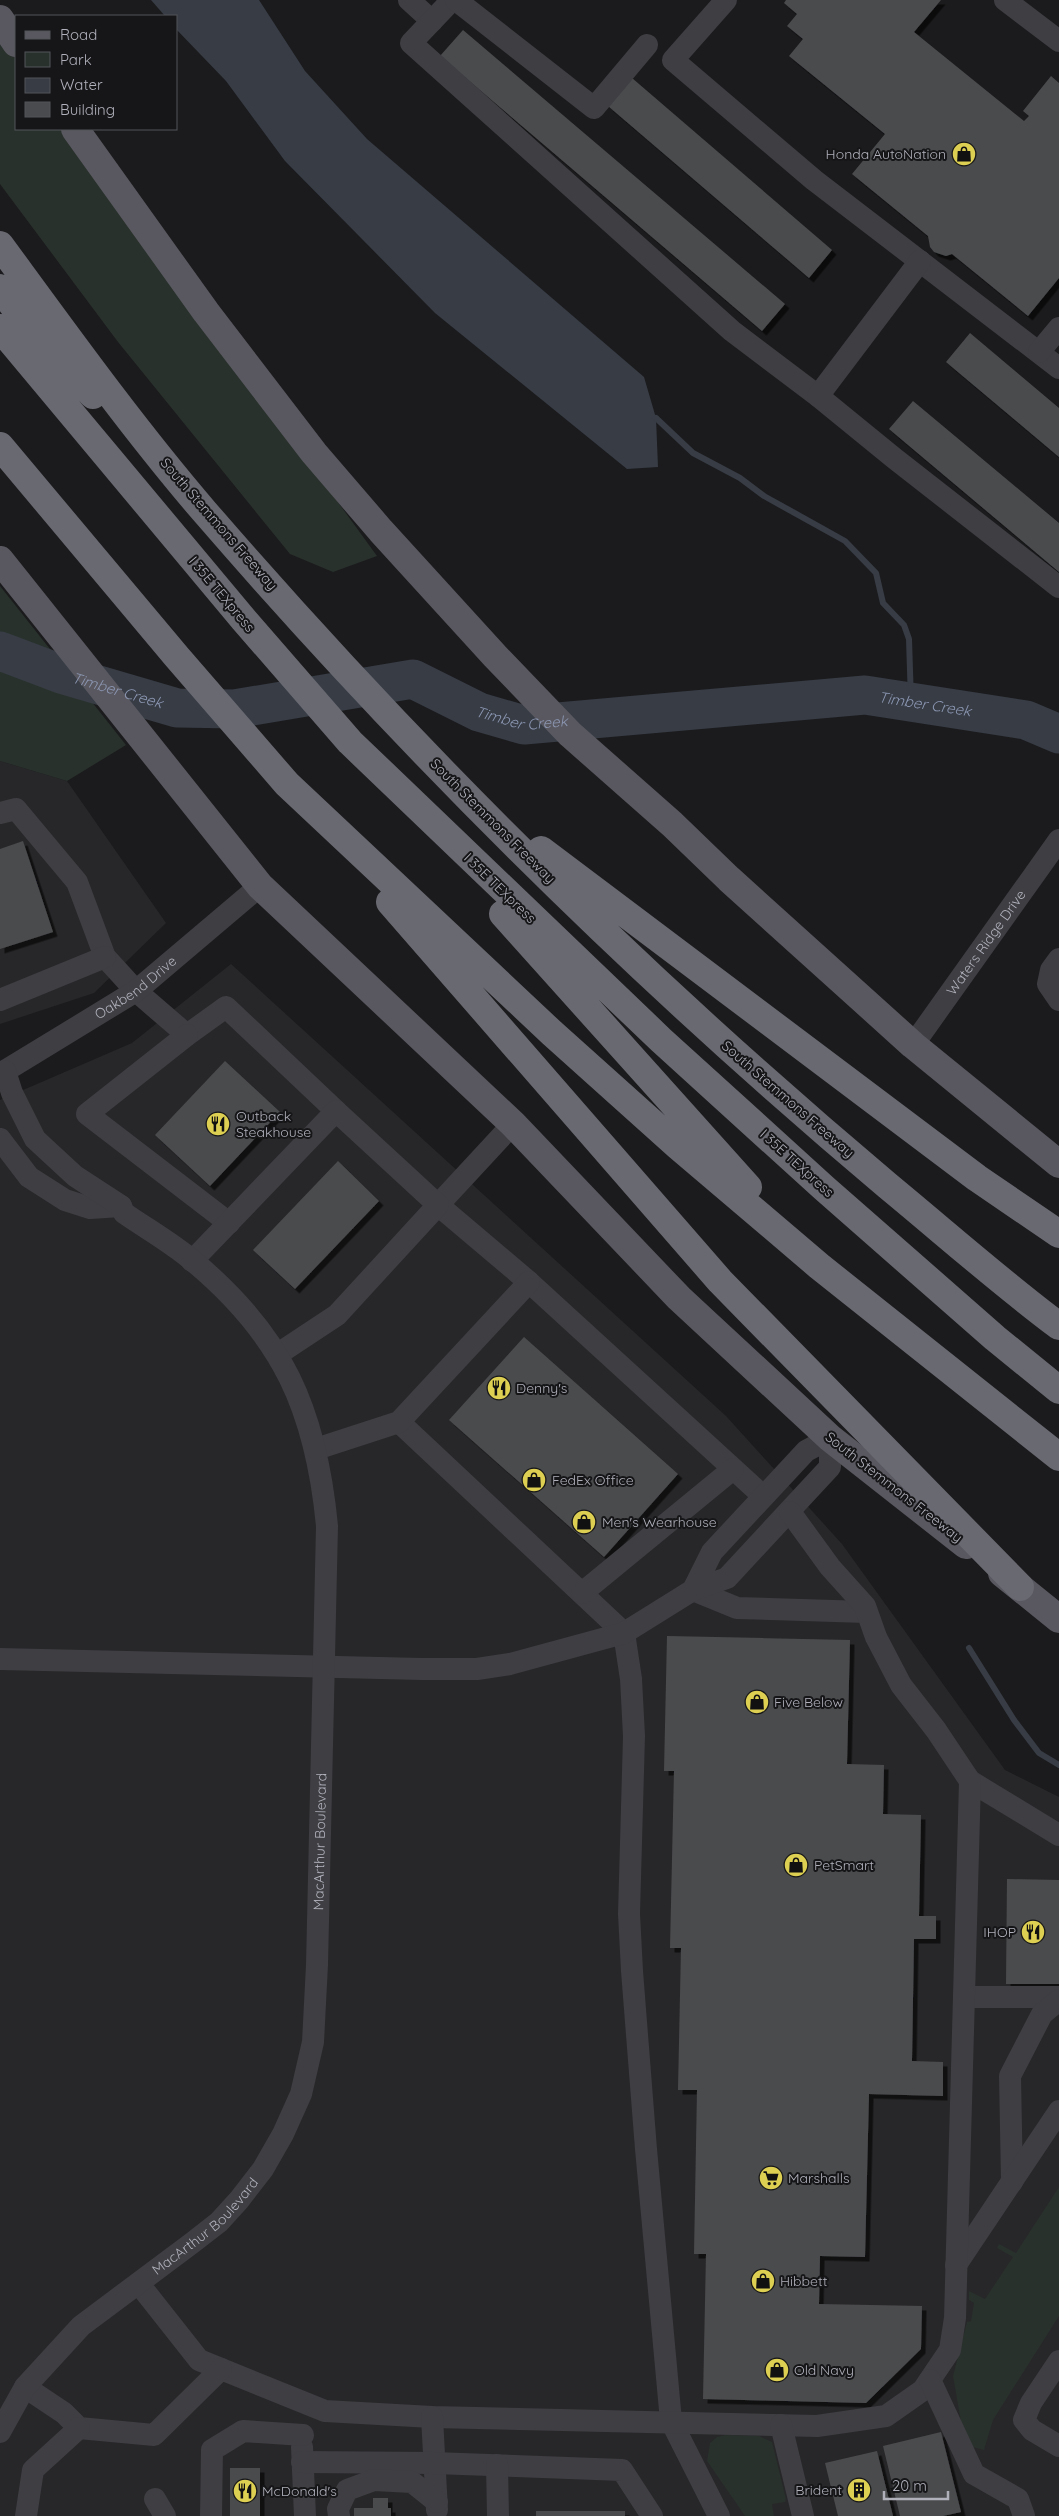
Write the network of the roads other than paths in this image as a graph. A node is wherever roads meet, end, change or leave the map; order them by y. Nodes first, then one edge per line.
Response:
1 (409, 0) edge
2 (452, 0) edge
3 (456, 0) edge
4 (726, 0) edge
5 (1005, 0) edge
6 (0, 19) edge
7 (432, 22) junction
8 (1059, 41) edge
9 (15, 42) edge
10 (647, 45) dead end
11 (76, 130) edge
12 (0, 245) edge
13 (920, 261) junction
14 (0, 288) edge
15 (0, 328) edge
16 (1059, 328) edge
17 (1039, 352) junction
18 (1059, 368) edge
19 (818, 396) junction
20 (0, 446) edge
21 (203, 510) junction
22 (0, 560) edge
23 (1059, 587) edge
24 (350, 742) junction
25 (287, 784) junction
26 (454, 784) junction
27 (0, 813) edge
28 (1059, 840) edge
29 (260, 886) junction
30 (105, 956) junction
31 (1059, 959) edge
32 (136, 991) junction
33 (0, 1000) edge
34 (1059, 1000) edge
35 (187, 1035) junction
36 (913, 1045) junction
37 (3, 1073) edge
38 (336, 1111) junction
39 (512, 1124) junction
40 (0, 1139) edge
41 (1057, 1157) edge
42 (438, 1205) junction
43 (122, 1206) junction
44 (229, 1222) junction
45 (1059, 1234) edge
46 (192, 1261) junction
47 (819, 1266) junction
48 (529, 1282) junction
49 (1059, 1328) edge
50 (278, 1354) junction
51 (1059, 1390) edge
52 (399, 1422) junction
53 (830, 1438) junction
54 (316, 1449) junction
55 (1059, 1457) edge
56 (733, 1469) junction
57 (763, 1496) junction
58 (790, 1512) junction
59 (1020, 1587) junction
60 (693, 1590) junction
61 (582, 1593) junction
62 (866, 1612) junction
63 (1059, 1619) edge
64 (624, 1633) junction
65 (0, 1659) edge
66 (325, 1667) junction
67 (970, 1781) junction
68 (1059, 1835) edge
69 (964, 1997) junction
70 (1059, 1998) edge
71 (1059, 2112) edge
72 (1012, 2182) junction
73 (956, 2265) junction
74 (139, 2284) junction
75 (1059, 2361) edge
76 (221, 2369) junction
77 (930, 2380) junction
78 (25, 2387) junction
79 (303, 2402) junction
80 (432, 2416) junction
81 (671, 2421) junction
82 (781, 2425) junction
83 (79, 2428) junction
84 (0, 2432) edge
85 (303, 2435) junction
86 (1059, 2446) edge
87 (302, 2462) junction
88 (434, 2463) junction
89 (497, 2465) junction
90 (437, 2509) edge
91 (26, 2516) edge
92 (211, 2516) edge
93 (305, 2516) edge
94 (339, 2516) edge
95 (498, 2516) edge
96 (652, 2516) edge
97 (719, 2516) edge
98 (803, 2516) edge
99 (1024, 2516) edge

1 - 7 street
2 - 7 street
3 - 10 street
4 - 13 street
5 - 8 street
6 - 9 main road
7 - 19 street
11 - 36 main road
12 - 21 highway, South Stemmons Freeway
13 - 17 street
13 - 19 street
14 - 21 highway
15 - 24 highway, I 35E TEXpress
16 - 17 street
17 - 18 street
19 - 23 street
20 - 25 highway
21 - 26 highway, South Stemmons Freeway
22 - 29 main road, South Stemmons Freeway
24 - 47 highway
24 - 51 highway, I 35E TEXpress
25 - 47 highway
25 - 59 highway
26 - 45 highway
26 - 49 highway, South Stemmons Freeway
27 - 30 street
28 - 36 street, Waters Ridge Drive
29 - 32 street, Oakbend Drive
29 - 39 main road, South Stemmons Freeway
30 - 32 street
30 - 33 street
31 - 34 street
32 - 35 street
32 - 37 street, Oakbend Drive
35 - 38 street
35 - 44 street
36 - 41 main road
37 - 43 street, MacArthur Boulevard
38 - 42 street
38 - 44 street
39 - 42 street
39 - 53 main road, South Stemmons Freeway
40 - 43 street
42 - 48 street
42 - 50 street
43 - 46 street, MacArthur Boulevard
44 - 46 street
46 - 50 street, MacArthur Boulevard
47 - 55 highway
48 - 52 street
48 - 56 street
50 - 54 street, MacArthur Boulevard
52 - 54 street
52 - 61 street
53 - 57 street
53 - 58 street
53 - 59 main road, South Stemmons Freeway
54 - 66 street, MacArthur Boulevard
56 - 57 street
56 - 61 street
57 - 60 street
58 - 60 street
58 - 62 street
59 - 63 main road, South Stemmons Freeway
60 - 62 street
60 - 64 street
61 - 64 street
62 - 67 street
64 - 66 street
64 - 81 street
65 - 66 street
66 - 74 street, MacArthur Boulevard
67 - 68 street
67 - 69 street
69 - 70 street
69 - 73 street
70 - 72 street
71 - 72 street
72 - 73 street
73 - 77 street
74 - 76 street
74 - 78 street, MacArthur Boulevard
75 - 86 street
76 - 79 street
76 - 83 street
77 - 82 street
77 - 99 street
78 - 83 street
78 - 84 street, MacArthur Boulevard
79 - 80 street
79 - 85 street
80 - 81 street
80 - 88 street
81 - 82 street
81 - 97 street
82 - 98 street
83 - 91 street
85 - 87 street
85 - 92 street
87 - 88 street
87 - 93 street
88 - 89 street
88 - 90 street
89 - 95 street
89 - 96 street
90 - 94 street

